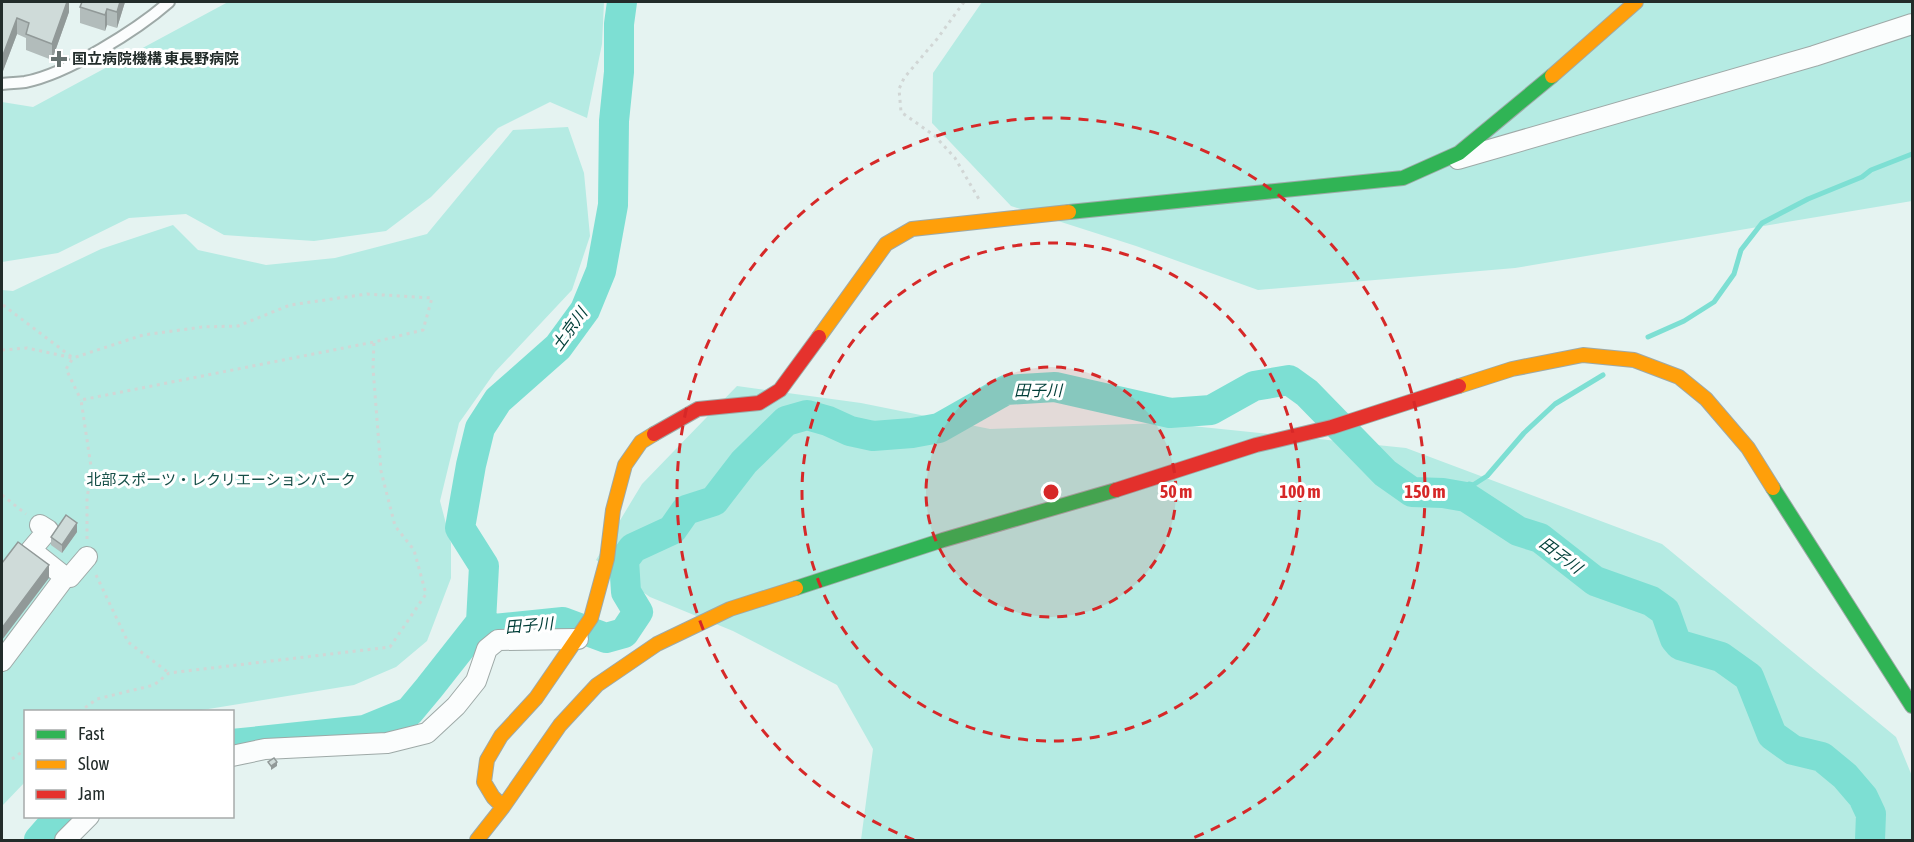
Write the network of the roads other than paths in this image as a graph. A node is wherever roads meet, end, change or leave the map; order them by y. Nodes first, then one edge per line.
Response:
1 (169, 2) edge
2 (1635, 2) edge
3 (1912, 24) edge
4 (2, 84) edge
5 (1432, 166) junction
6 (40, 525) road end
7 (87, 557) road end
8 (65, 578) junction
9 (580, 637) junction
10 (2, 661) edge
11 (1912, 706) edge
12 (234, 756) edge
13 (504, 807) junction
14 (87, 818) edge
15 (65, 840) edge
16 (477, 840) edge

1 - 4 lane
2 - 5 street
3 - 5 street
5 - 9 street
6 - 8 street
7 - 8 street
8 - 10 street
9 - 12 street
9 - 13 street
11 - 13 street
13 - 16 street
14 - 15 street

